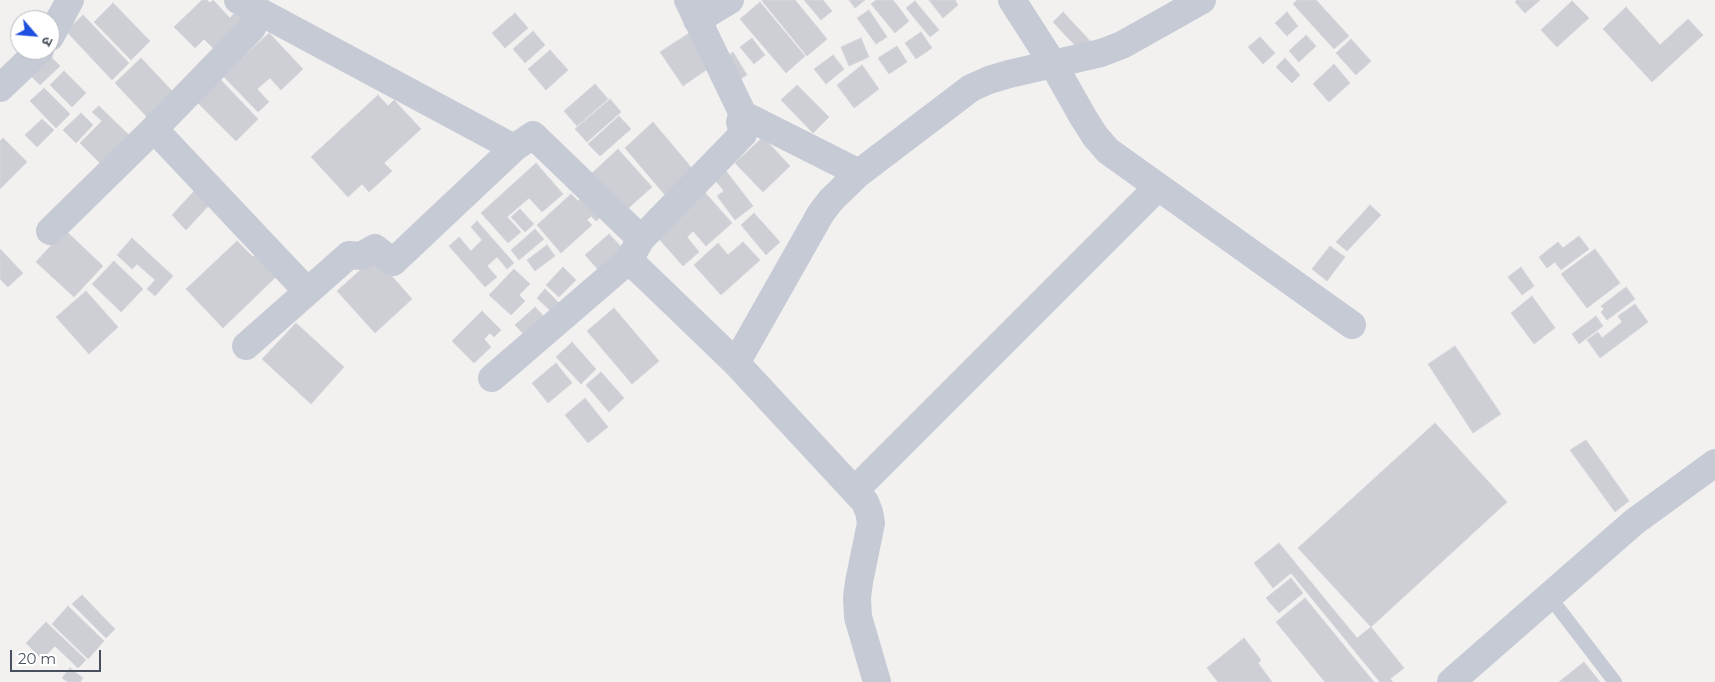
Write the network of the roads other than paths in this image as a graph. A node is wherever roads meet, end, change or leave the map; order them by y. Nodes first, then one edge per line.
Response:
1 (70, 0) edge
2 (730, 0) edge
3 (1012, 0) edge
4 (1202, 0) edge
5 (248, 4) edge
6 (692, 10) edge
7 (60, 18) edge
8 (29, 60) edge
9 (1053, 64) junction
10 (0, 88) edge
11 (742, 114) junction
12 (154, 129) junction
13 (514, 148) junction
14 (859, 173) junction
15 (1158, 187) junction
16 (50, 231) dead end
17 (635, 250) junction
18 (308, 291) junction
19 (1352, 326) dead end
20 (246, 346) dead end
21 (736, 363) junction
22 (492, 378) dead end
23 (1715, 463) edge
24 (855, 490) junction
25 (1549, 596) junction
26 (877, 682) edge
27 (1451, 682) edge
28 (1615, 682) edge

1 - 7 street
2 - 6 street
3 - 9 street
4 - 9 street
5 - 12 street
5 - 13 street
6 - 11 street
8 - 10 street
9 - 14 street
9 - 15 street
11 - 14 street
11 - 17 street
12 - 16 street
12 - 18 street
13 - 17 street
13 - 18 street
14 - 21 street
15 - 19 street
15 - 24 street
17 - 21 street
17 - 22 street
18 - 20 street
21 - 24 street
23 - 25 street
24 - 26 street
25 - 27 street
25 - 28 lane

